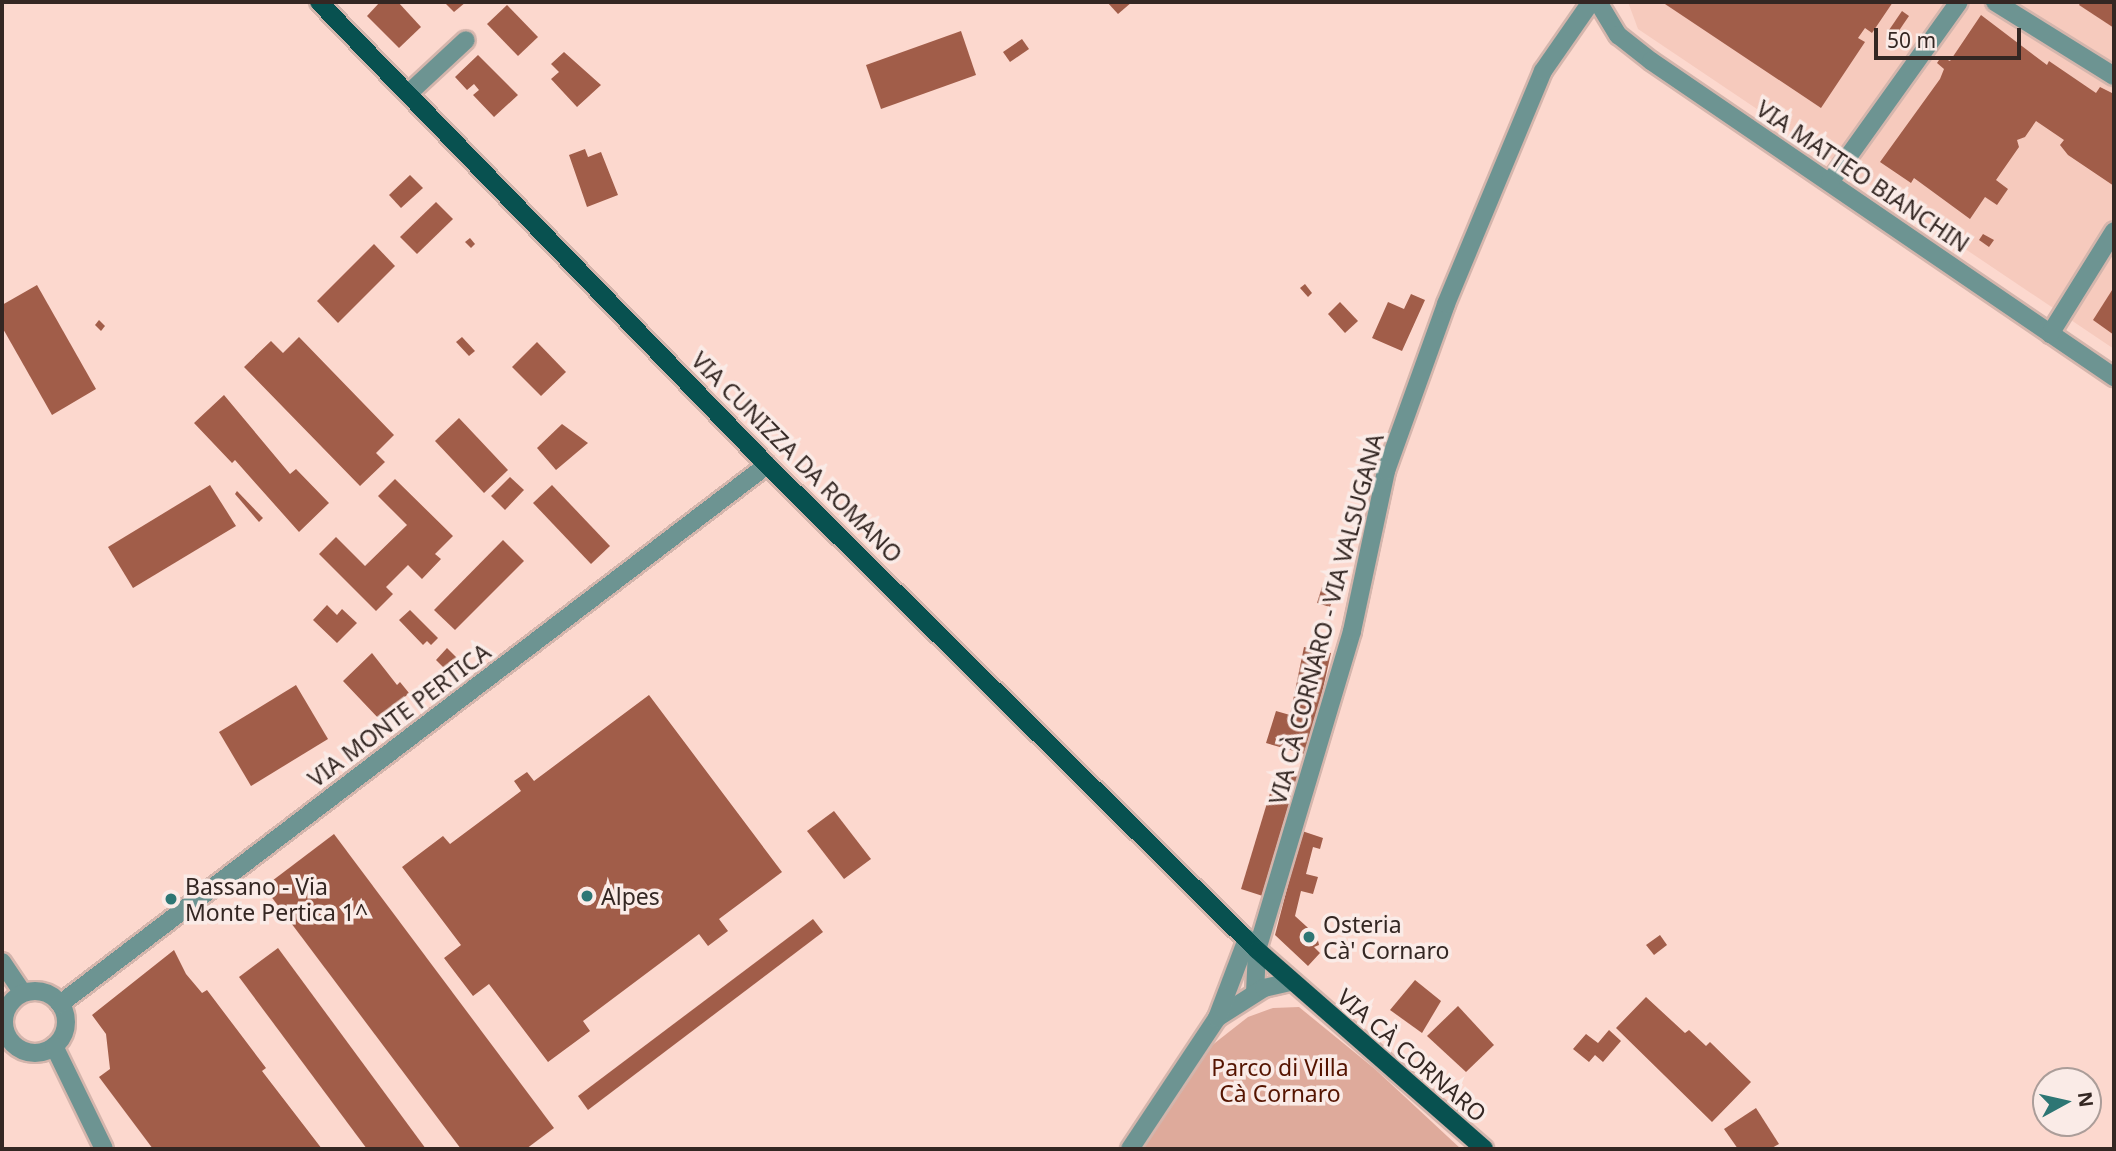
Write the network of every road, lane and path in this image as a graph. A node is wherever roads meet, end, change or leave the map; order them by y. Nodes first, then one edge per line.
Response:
1 (319, 2) edge
2 (1591, 2) edge
3 (1598, 2) edge
4 (1959, 2) edge
5 (1995, 2) edge
6 (466, 40) dead end
7 (2114, 76) edge
8 (410, 92) junction
9 (1830, 182) junction
10 (2114, 231) edge
11 (2050, 334) junction
12 (2114, 377) edge
13 (767, 465) junction
14 (1252, 945) junction
15 (2, 962) edge
16 (1291, 982) junction
17 (23, 993) junction
18 (1255, 993) junction
19 (60, 1004) junction
20 (1217, 1018) junction
21 (3, 1021) edge
22 (54, 1046) junction
23 (8, 1051) edge
24 (104, 1149) edge
25 (1130, 1149) edge
26 (1483, 1149) edge

1 - 8 main road, VIA CUNIZZA DA ROMANO
2 - 14 street, VIA CÀ CORNARO - VIA VALSUGANA
3 - 9 street, VIA MATTEO BIANCHIN
4 - 9 street
5 - 7 street
6 - 8 street
8 - 13 main road, VIA CUNIZZA DA ROMANO
9 - 11 street, VIA MATTEO BIANCHIN
10 - 11 street
11 - 12 street, VIA MATTEO BIANCHIN
13 - 14 main road, VIA CUNIZZA DA ROMANO
13 - 19 street, VIA MONTE PERTICA
14 - 16 main road, VIA CÀ CORNARO
14 - 18 street
14 - 20 street
15 - 17 street
16 - 18 street
16 - 26 main road, VIA CÀ CORNARO
17 - 19 street
17 - 21 street
18 - 20 street
19 - 22 street
20 - 25 street
21 - 23 street
22 - 23 street
22 - 24 street

